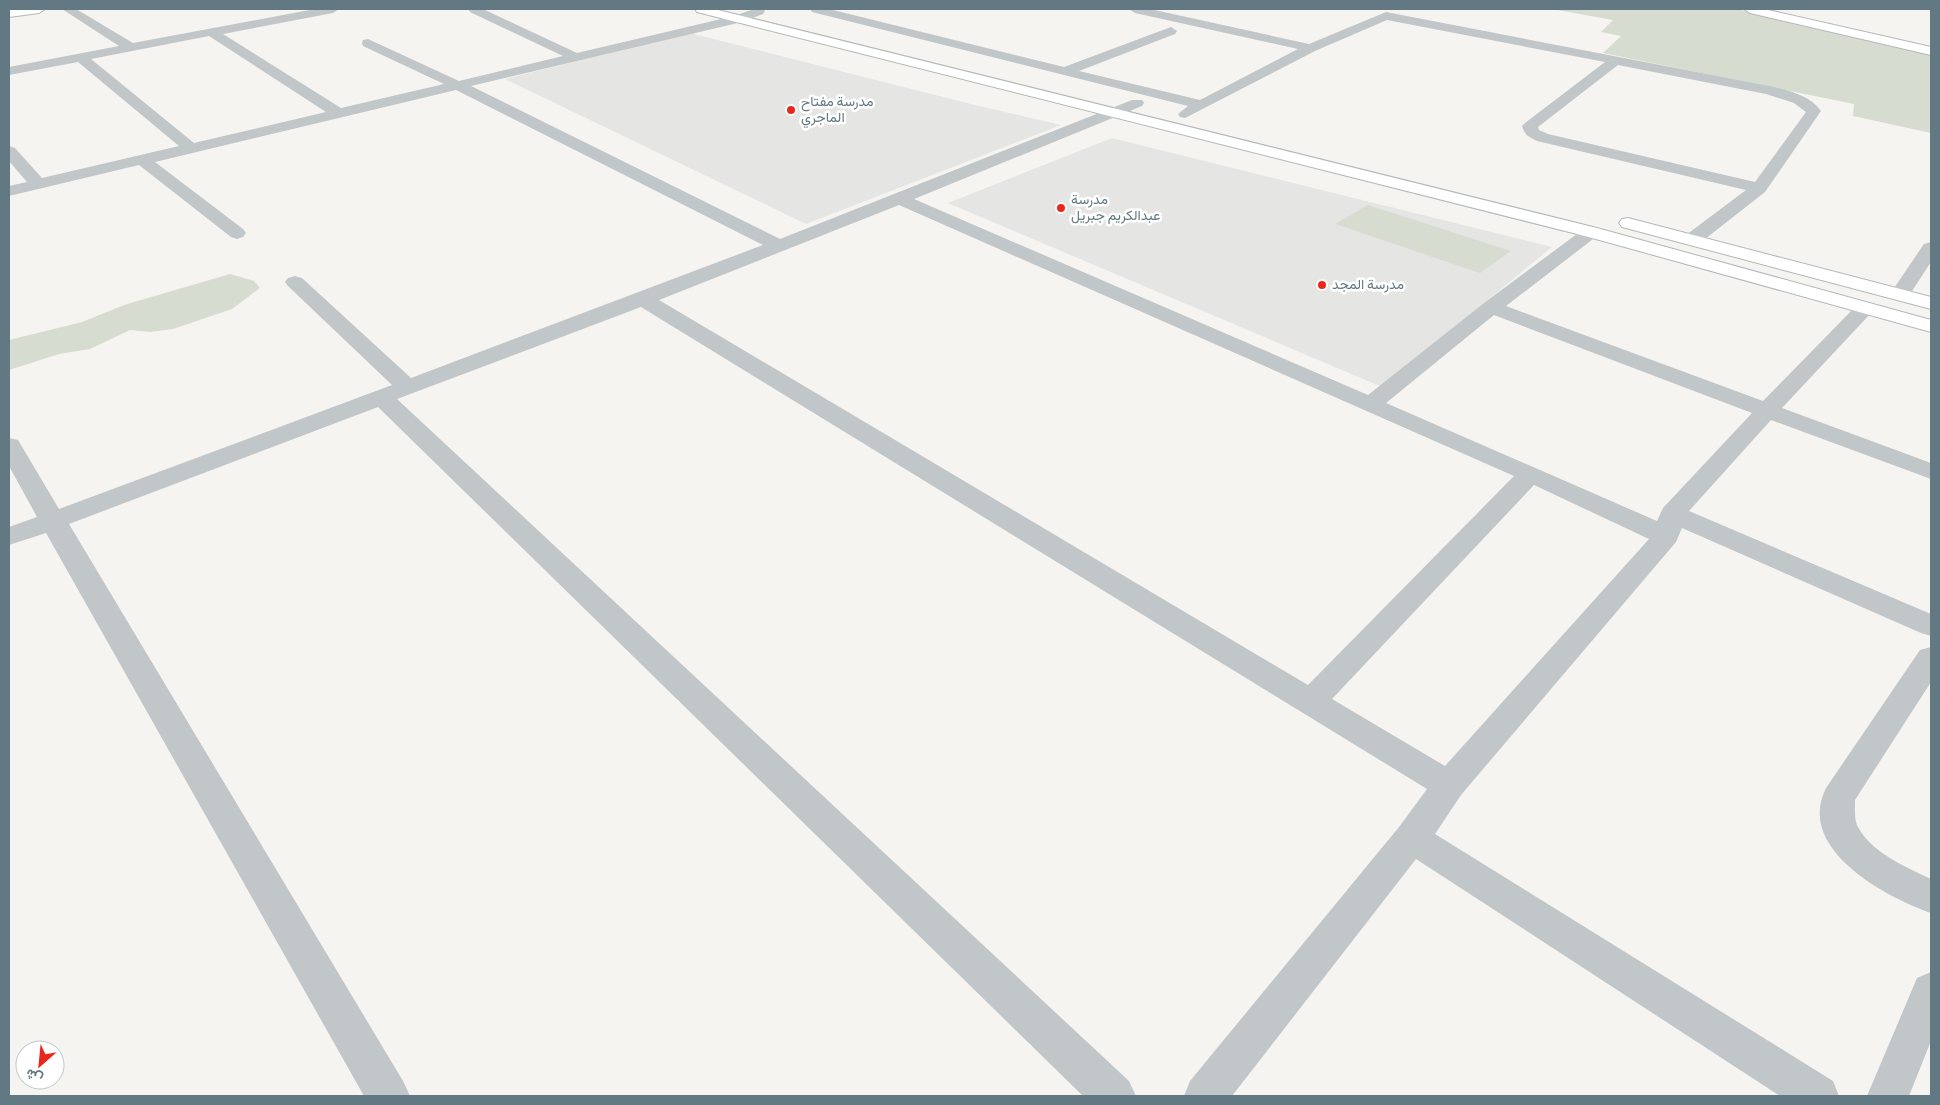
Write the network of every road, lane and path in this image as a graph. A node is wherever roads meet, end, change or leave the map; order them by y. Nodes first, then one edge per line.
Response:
1 (39, 9) edge
2 (68, 9) edge
3 (333, 9) edge
4 (474, 9) edge
5 (701, 9) edge
6 (816, 9) edge
7 (862, 9) edge
8 (1134, 9) edge
9 (1750, 9) edge
10 (1777, 9) edge
11 (755, 10) edge
12 (1388, 12) edge
13 (9, 13) edge
14 (237, 14) dead end
15 (842, 15) junction
16 (738, 19) junction
17 (253, 24) junction
18 (1171, 31) dead end
19 (211, 32) junction
20 (368, 43) dead end
21 (1931, 44) edge
22 (130, 48) junction
23 (1310, 48) junction
24 (1931, 51) edge
25 (80, 57) junction
26 (575, 57) junction
27 (1616, 61) junction
28 (9, 71) edge
29 (1066, 71) junction
30 (457, 85) junction
31 (1137, 103) junction
32 (1116, 112) junction
33 (1202, 112) junction
34 (338, 113) junction
35 (190, 147) junction
36 (9, 151) edge
37 (141, 159) junction
38 (38, 184) junction
39 (1758, 188) junction
40 (9, 191) edge
41 (899, 199) junction
42 (1612, 219) dead end
43 (1591, 232) junction
44 (238, 233) dead end
45 (1693, 239) junction
46 (779, 246) junction
47 (1931, 248) edge
48 (295, 282) dead end
49 (1900, 294) junction
50 (643, 299) junction
51 (1931, 303) edge
52 (1490, 307) junction
53 (1865, 308) junction
54 (1931, 326) edge
55 (394, 392) junction
56 (1369, 405) junction
57 (1768, 410) junction
58 (9, 445) edge
59 (1931, 472) edge
60 (1530, 474) junction
61 (53, 520) junction
62 (1669, 525) junction
63 (9, 537) edge
64 (1931, 626) edge
65 (1931, 658) edge
66 (1310, 702) junction
67 (1449, 785) junction
68 (1412, 838) junction
69 (1931, 897) edge
70 (1931, 991) edge
71 (388, 1096) edge
72 (1114, 1096) edge
73 (1205, 1096) edge
74 (1818, 1096) edge
75 (1888, 1096) edge

1 - 13 main road
2 - 22 street
3 - 17 street
4 - 26 street
5 - 16 main road
6 - 15 street
7 - 15 street
8 - 23 street
9 - 24 main road
10 - 21 main road
11 - 16 street
11 - 31 main road
12 - 23 street
12 - 27 street
14 - 17 street
15 - 29 street
16 - 26 street
16 - 32 main road
17 - 19 street
18 - 29 street
19 - 22 street
19 - 34 street
20 - 30 street
22 - 25 street
23 - 33 street
25 - 28 street
25 - 35 street
26 - 30 street
27 - 39 street
27 - 39 street
29 - 33 street
30 - 34 street
30 - 46 street
31 - 32 street
31 - 33 main road
32 - 41 street
32 - 43 main road
34 - 35 street
35 - 37 street
36 - 38 street
37 - 38 street
37 - 44 street
38 - 40 street
39 - 45 street
41 - 46 street
41 - 56 street
42 - 45 main road
43 - 52 street
43 - 53 main road
45 - 49 main road
46 - 50 street
47 - 49 street
48 - 55 street
49 - 51 main road
50 - 55 street
50 - 66 street
52 - 56 street
52 - 57 street
53 - 54 main road
53 - 57 street
55 - 61 street
55 - 72 street
56 - 60 street
57 - 59 street
57 - 62 street
58 - 61 street
60 - 62 street
60 - 66 street
61 - 63 street
61 - 71 street
62 - 64 street
62 - 67 street
65 - 69 street
66 - 67 street
67 - 68 street
68 - 73 street
68 - 74 street
70 - 75 street

